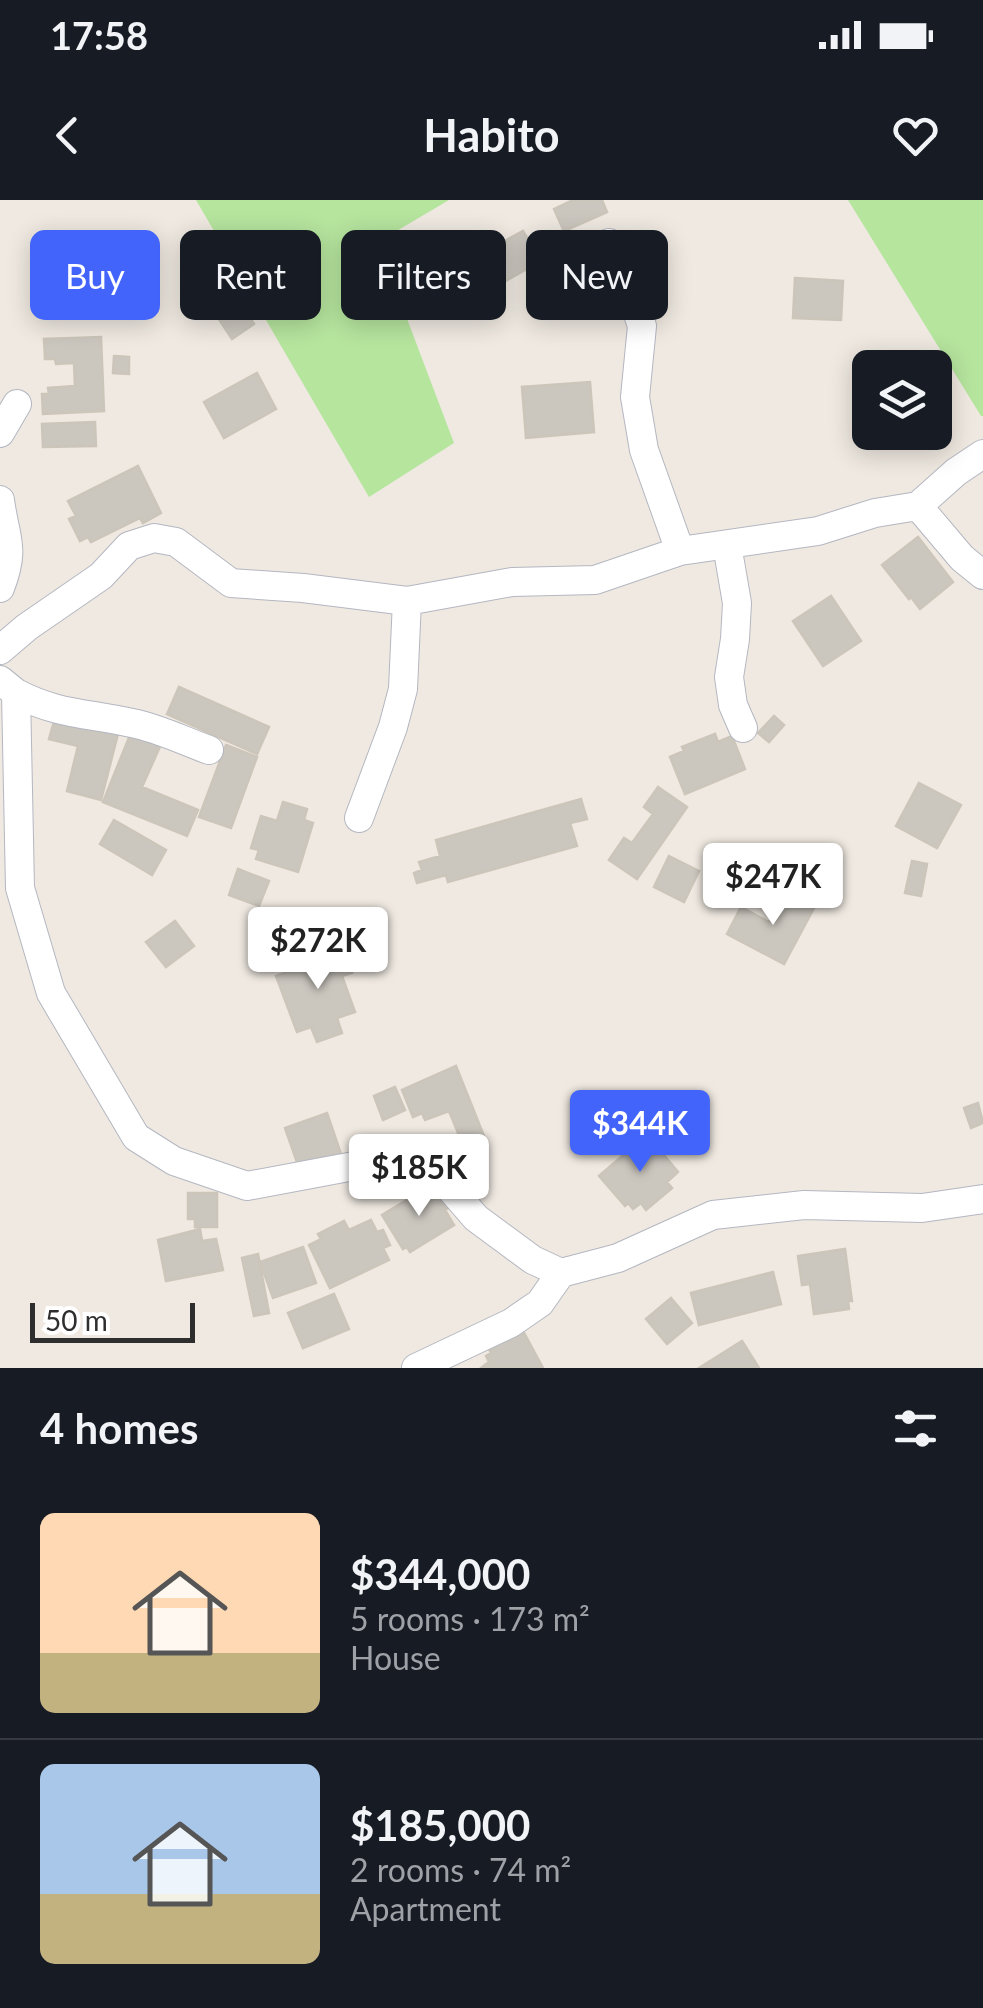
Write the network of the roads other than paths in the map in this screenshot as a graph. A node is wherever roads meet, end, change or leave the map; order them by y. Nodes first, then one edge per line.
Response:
1 (640, 320) edge
2 (16, 404) dead end
3 (0, 434) edge
4 (983, 454) edge
5 (0, 500) edge
6 (918, 506) junction
7 (727, 545) junction
8 (680, 551) junction
9 (983, 574) edge
10 (0, 588) edge
11 (408, 602) junction
12 (0, 650) edge
13 (8, 687) edge
14 (743, 728) dead end
15 (208, 750) dead end
16 (359, 818) dead end
17 (983, 1199) edge
18 (561, 1273) junction
19 (416, 1368) edge

1 - 8 street
2 - 3 street
4 - 6 street
5 - 10 street
6 - 7 street
6 - 9 street
7 - 8 street
7 - 14 street
8 - 11 street
11 - 12 street
11 - 16 street
13 - 15 street
13 - 18 street
17 - 18 street
18 - 19 street

